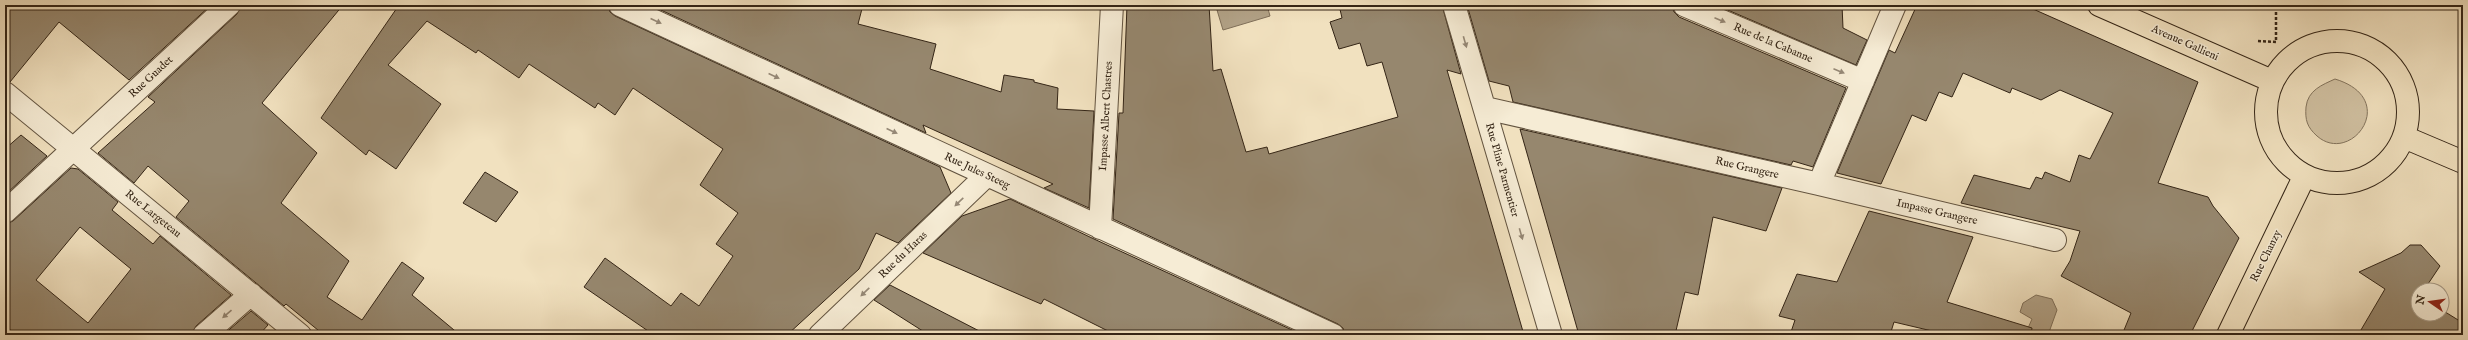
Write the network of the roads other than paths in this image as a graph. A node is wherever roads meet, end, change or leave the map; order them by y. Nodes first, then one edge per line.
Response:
1 (229, 5) edge
2 (620, 5) edge
3 (1112, 5) edge
4 (1454, 5) edge
5 (1684, 5) edge
6 (1895, 5) edge
7 (2099, 5) edge
8 (1862, 81) junction
9 (2272, 81) junction
10 (5, 93) edge
11 (1484, 108) junction
12 (2404, 137) junction
13 (73, 149) junction
14 (2463, 162) edge
15 (987, 175) junction
16 (2304, 177) junction
17 (1819, 184) junction
18 (5, 212) edge
19 (1100, 228) junction
20 (2055, 240) dead end
21 (251, 294) junction
22 (204, 335) edge
23 (300, 335) edge
24 (820, 335) edge
25 (1333, 335) edge
26 (1550, 335) edge
27 (2228, 335) edge

1 - 13 street, Rue Guadet
2 -> 15 street, Rue Jules Steeg
3 - 19 street, Impasse Albert Chastres
4 -> 11 street, Rue Pline Parmentier
5 -> 8 street, Rue de la Cabanne
6 - 8 street
7 - 9 main road, Avenue Gallieni
8 - 17 street
9 - 12 main road
9 - 16 main road
10 - 13 street, Rue Largeteau
11 - 17 street, Rue Grangere
11 -> 26 street, Rue Pline Parmentier
12 - 14 main road
12 - 16 main road
13 - 18 street, Rue Guadet
13 - 21 street, Rue Largeteau
15 - 19 street, Rue Jules Steeg
15 -> 24 street, Rue du Haras
16 - 27 main road, Rue Chanzy
17 - 20 street, Impasse Grangere
19 - 25 street, Rue Jules Steeg
21 -> 22 street
21 - 23 street, Rue Largeteau

